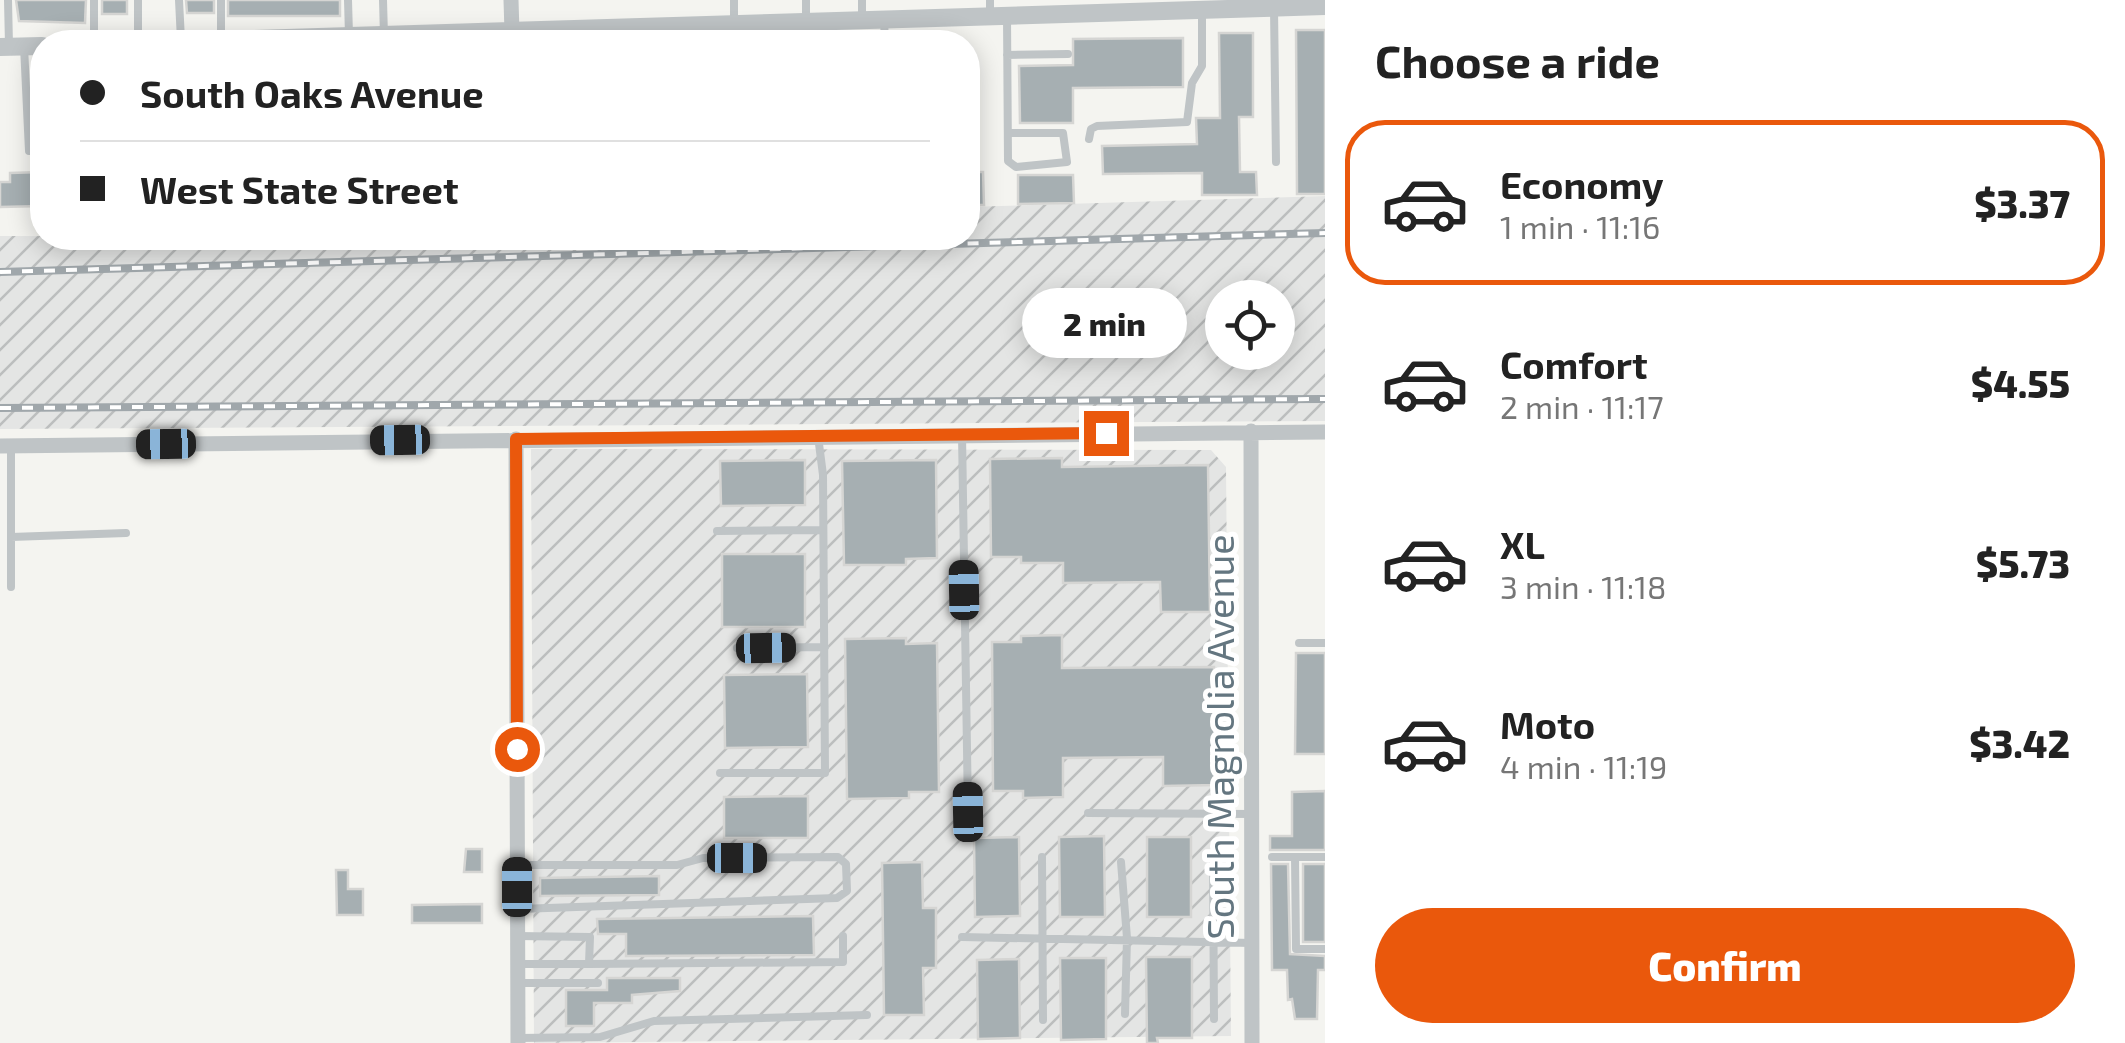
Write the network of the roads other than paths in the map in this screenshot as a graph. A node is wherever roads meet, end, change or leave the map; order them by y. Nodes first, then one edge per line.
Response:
1 (8, 0) edge
2 (94, 0) edge
3 (138, 0) edge
4 (180, 0) edge
5 (221, 0) edge
6 (348, 0) edge
7 (383, 0) edge
8 (511, 0) edge
9 (734, 0) edge
10 (806, 0) edge
11 (862, 0) edge
12 (1325, 6) edge
13 (1274, 8) junction
14 (931, 9) edge
15 (1202, 10) junction
16 (996, 11) edge
17 (884, 20) junction
18 (862, 21) junction
19 (806, 23) junction
20 (734, 25) junction
21 (94, 30) edge
22 (138, 30) edge
23 (181, 30) edge
24 (220, 30) edge
25 (349, 30) edge
26 (384, 30) edge
27 (517, 30) edge
28 (711, 30) edge
29 (766, 30) edge
30 (791, 30) edge
31 (884, 30) edge
32 (19, 46) edge
33 (1068, 54) dead end
34 (1007, 56) junction
35 (1008, 133) junction
36 (1089, 138) dead end
37 (30, 151) edge
38 (1276, 162) dead end
39 (1251, 431) junction
40 (1325, 432) edge
41 (962, 434) junction
42 (818, 436) junction
43 (516, 439) junction
44 (6, 446) edge
45 (824, 530) junction
46 (717, 531) dead end
47 (126, 533) dead end
48 (12, 537) junction
49 (11, 586) dead end
50 (1325, 643) edge
51 (1299, 644) dead end
52 (825, 646) junction
53 (737, 648) dead end
54 (720, 772) dead end
55 (968, 812) dead end
56 (1088, 813) dead end
57 (1252, 814) junction
58 (1213, 855) dead end
59 (1325, 857) edge
60 (1042, 858) dead end
61 (1272, 858) dead end
62 (1295, 858) junction
63 (1121, 862) dead end
64 (517, 865) junction
65 (517, 909) junction
66 (518, 936) junction
67 (843, 936) dead end
68 (962, 936) dead end
69 (1042, 937) junction
70 (1127, 938) junction
71 (1213, 939) junction
72 (1252, 943) junction
73 (1325, 948) edge
74 (518, 964) junction
75 (589, 964) junction
76 (518, 983) junction
77 (598, 983) dead end
78 (1125, 1014) dead end
79 (867, 1016) dead end
80 (1214, 1019) dead end
81 (1043, 1020) dead end
82 (518, 1041) edge
83 (1252, 1043) edge

1 - 32 lane
2 - 21 lane
3 - 22 lane
4 - 23 lane
5 - 24 lane
6 - 25 lane
7 - 26 lane
8 - 27 street
9 - 20 lane
10 - 19 lane
11 - 18 lane
12 - 13 street
13 - 15 street
13 - 38 lane
14 - 16 street
14 - 17 street
15 - 16 street
15 - 36 lane
16 - 34 lane
17 - 18 street
17 - 31 lane
18 - 19 street
19 - 30 street
20 - 28 street
20 - 29 street
32 - 37 lane
33 - 34 lane
34 - 35 lane
35 - 35 lane
39 - 40 street
39 - 41 street
39 - 57 street, South Magnolia Avenue
41 - 42 street
41 - 55 lane
42 - 43 street
42 - 45 lane
43 - 44 street
43 - 64 street
44 - 48 lane
45 - 46 lane
45 - 52 lane
47 - 48 lane
48 - 49 lane
50 - 51 lane
52 - 53 lane
52 - 54 lane
56 - 57 lane
57 - 72 street, South Magnolia Avenue
58 - 71 lane
59 - 62 lane
60 - 69 lane
61 - 62 lane
62 - 73 lane
63 - 70 lane
64 - 65 street
64 - 65 lane
65 - 66 street
66 - 74 street
66 - 75 lane
67 - 75 lane
68 - 69 lane
69 - 70 lane
69 - 81 lane
70 - 71 lane
70 - 78 lane
71 - 72 lane
71 - 80 lane
72 - 83 street, South Magnolia Avenue
74 - 75 lane
74 - 76 street
76 - 77 lane
76 - 82 street
79 - 82 lane

